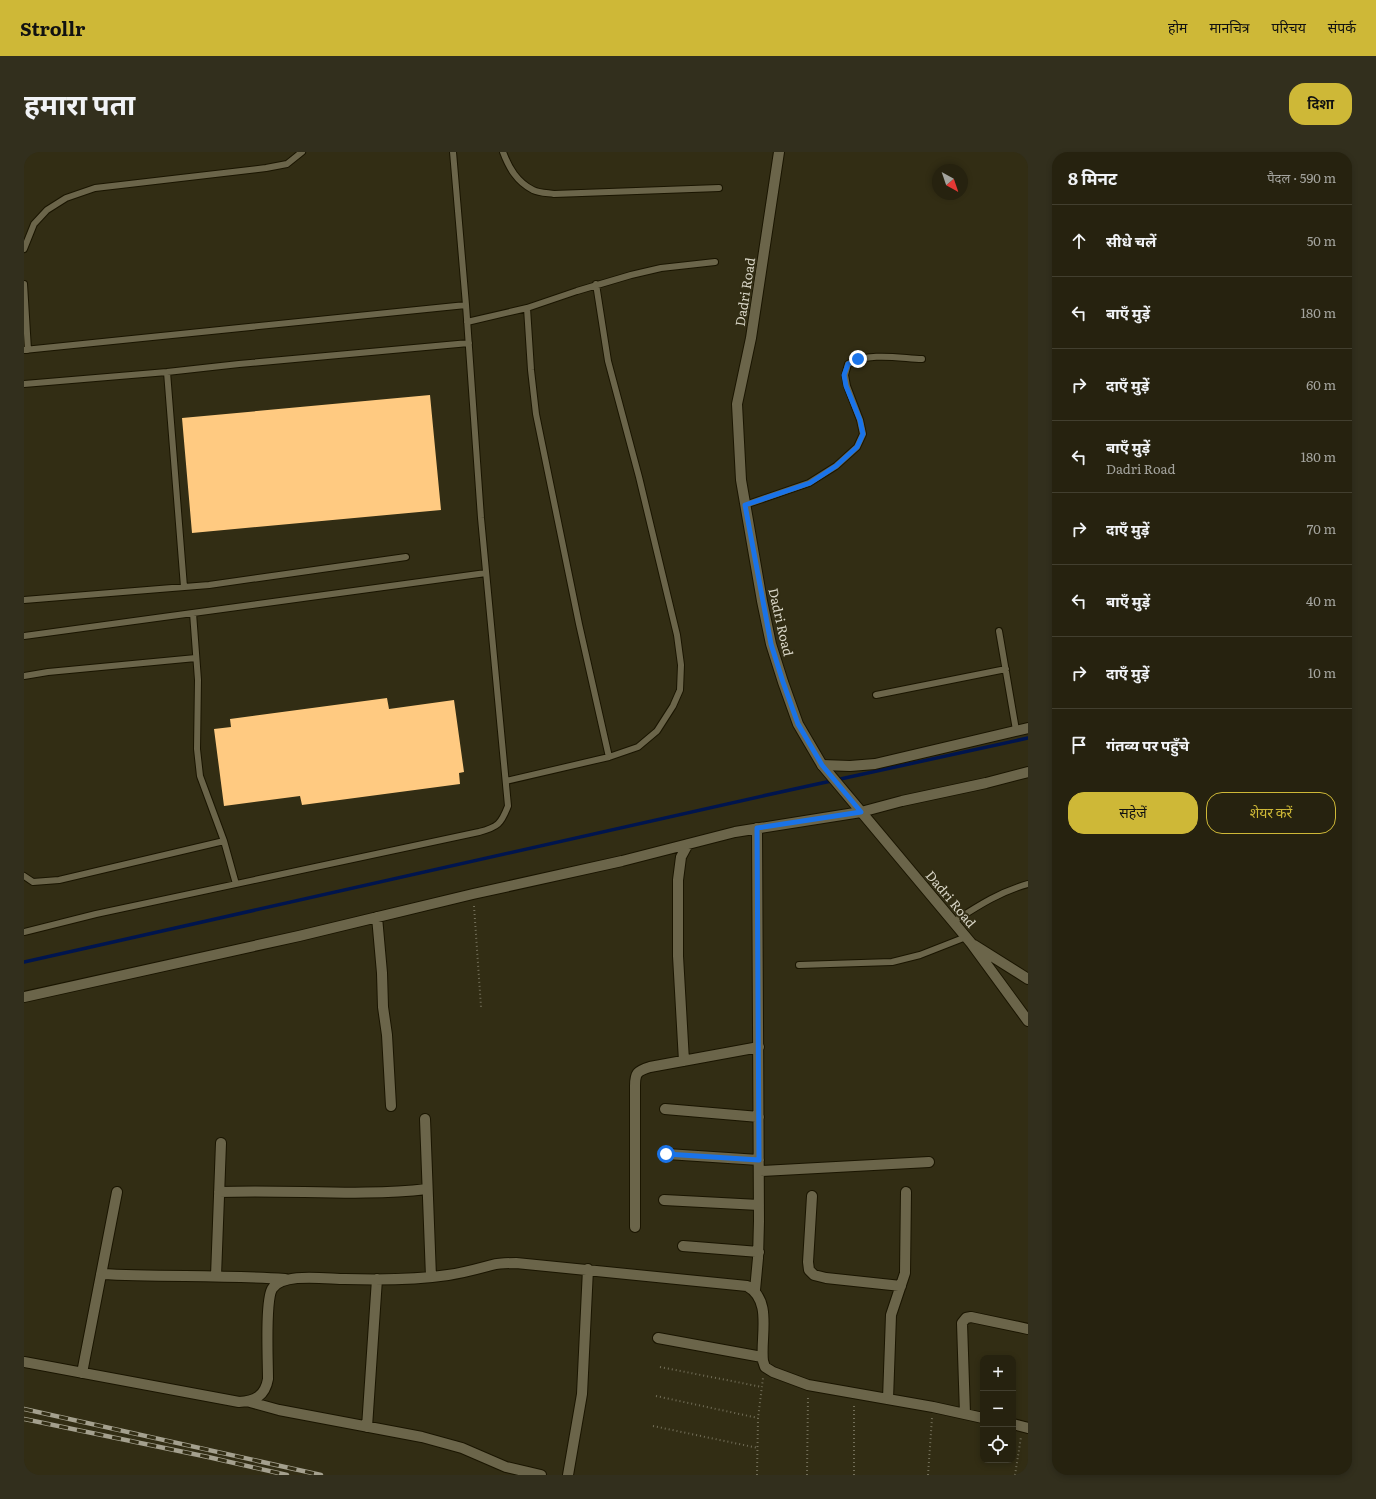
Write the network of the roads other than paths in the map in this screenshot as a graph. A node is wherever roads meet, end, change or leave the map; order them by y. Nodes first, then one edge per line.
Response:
1 (302, 152) edge
2 (453, 152) edge
3 (503, 152) edge
4 (780, 152) edge
5 (719, 188) dead end
6 (24, 249) edge
7 (716, 262) dead end
8 (24, 284) edge
9 (596, 284) junction
10 (466, 305) junction
11 (527, 308) junction
12 (467, 322) junction
13 (469, 343) junction
14 (26, 350) edge
15 (922, 360) dead end
16 (167, 372) junction
17 (24, 384) edge
18 (745, 505) junction
19 (406, 557) dead end
20 (486, 573) junction
21 (184, 587) junction
22 (24, 600) edge
23 (193, 613) junction
24 (1000, 631) dead end
25 (24, 636) edge
26 (196, 658) junction
27 (1006, 669) junction
28 (24, 676) edge
29 (876, 695) dead end
30 (1028, 728) edge
31 (1016, 730) junction
32 (609, 757) junction
33 (822, 765) junction
34 (1028, 772) edge
35 (506, 781) junction
36 (859, 809) junction
37 (757, 828) junction
38 (224, 840) junction
39 (688, 844) junction
40 (24, 876) edge
41 (236, 884) junction
42 (1028, 884) edge
43 (377, 917) junction
44 (954, 922) junction
45 (24, 932) edge
46 (969, 940) junction
47 (799, 965) dead end
48 (1028, 979) edge
49 (24, 997) edge
50 (1028, 1021) edge
51 (759, 1047) junction
52 (684, 1061) junction
53 (391, 1106) dead end
54 (665, 1109) dead end
55 (759, 1118) junction
56 (425, 1119) dead end
57 (221, 1143) dead end
58 (666, 1154) dead end
59 (759, 1160) junction
60 (929, 1162) dead end
61 (760, 1171) junction
62 (427, 1189) junction
63 (117, 1192) dead end
64 (220, 1192) junction
65 (906, 1192) dead end
66 (812, 1196) dead end
67 (664, 1200) dead end
68 (760, 1205) junction
69 (635, 1227) dead end
70 (684, 1246) dead end
71 (759, 1252) junction
72 (588, 1269) junction
73 (101, 1274) junction
74 (216, 1276) junction
75 (431, 1277) junction
76 (287, 1279) junction
77 (377, 1279) junction
78 (901, 1286) junction
79 (755, 1290) junction
80 (1028, 1329) edge
81 (658, 1338) dead end
82 (762, 1357) junction
83 (24, 1362) edge
84 (82, 1373) junction
85 (888, 1399) junction
86 (250, 1402) junction
87 (965, 1414) junction
88 (980, 1417) edge
89 (367, 1427) junction
90 (541, 1475) edge
91 (568, 1475) edge

1 - 6 lane
2 - 10 lane
3 - 5 lane
4 - 18 street, Dadri Road
7 - 9 lane
8 - 14 lane
9 - 11 lane
9 - 32 lane
10 - 12 lane
10 - 14 lane
11 - 12 lane
11 - 32 lane
12 - 13 lane
13 - 16 lane
13 - 20 lane
15 - 18 lane
16 - 17 lane
16 - 21 lane
18 - 33 street, Dadri Road
19 - 21 lane
20 - 23 lane
20 - 35 lane
21 - 22 lane
23 - 25 lane
23 - 26 lane
24 - 27 lane
26 - 28 lane
26 - 38 lane
27 - 29 lane
27 - 31 lane
30 - 31 street
31 - 33 street
32 - 35 lane
33 - 36 street, Dadri Road
34 - 36 street
35 - 41 lane
36 - 37 street
36 - 44 street, Dadri Road
37 - 39 street
37 - 51 street
38 - 40 lane
38 - 41 lane
39 - 43 street
39 - 52 street
41 - 45 lane
42 - 44 lane
43 - 49 street
43 - 53 street
44 - 46 street, Dadri Road
46 - 47 lane
46 - 48 street
46 - 50 street, Dadri Road
51 - 52 street
51 - 55 street
52 - 69 street
54 - 55 street
55 - 59 street
56 - 62 street
57 - 64 street
58 - 59 street
59 - 61 street
60 - 61 street
61 - 68 street
62 - 64 street
62 - 75 street
63 - 73 street
64 - 74 street
65 - 78 street
66 - 78 street
67 - 68 street
68 - 71 street
70 - 71 street
71 - 79 street
72 - 75 street
72 - 79 street
72 - 91 street
73 - 74 street
73 - 84 street
74 - 76 street
75 - 77 street
76 - 77 street
76 - 86 street
77 - 89 street
78 - 85 street
79 - 82 street
80 - 87 street
81 - 82 street
82 - 85 street
83 - 84 street
84 - 86 street
85 - 87 street
86 - 89 street
87 - 88 street
89 - 90 street

